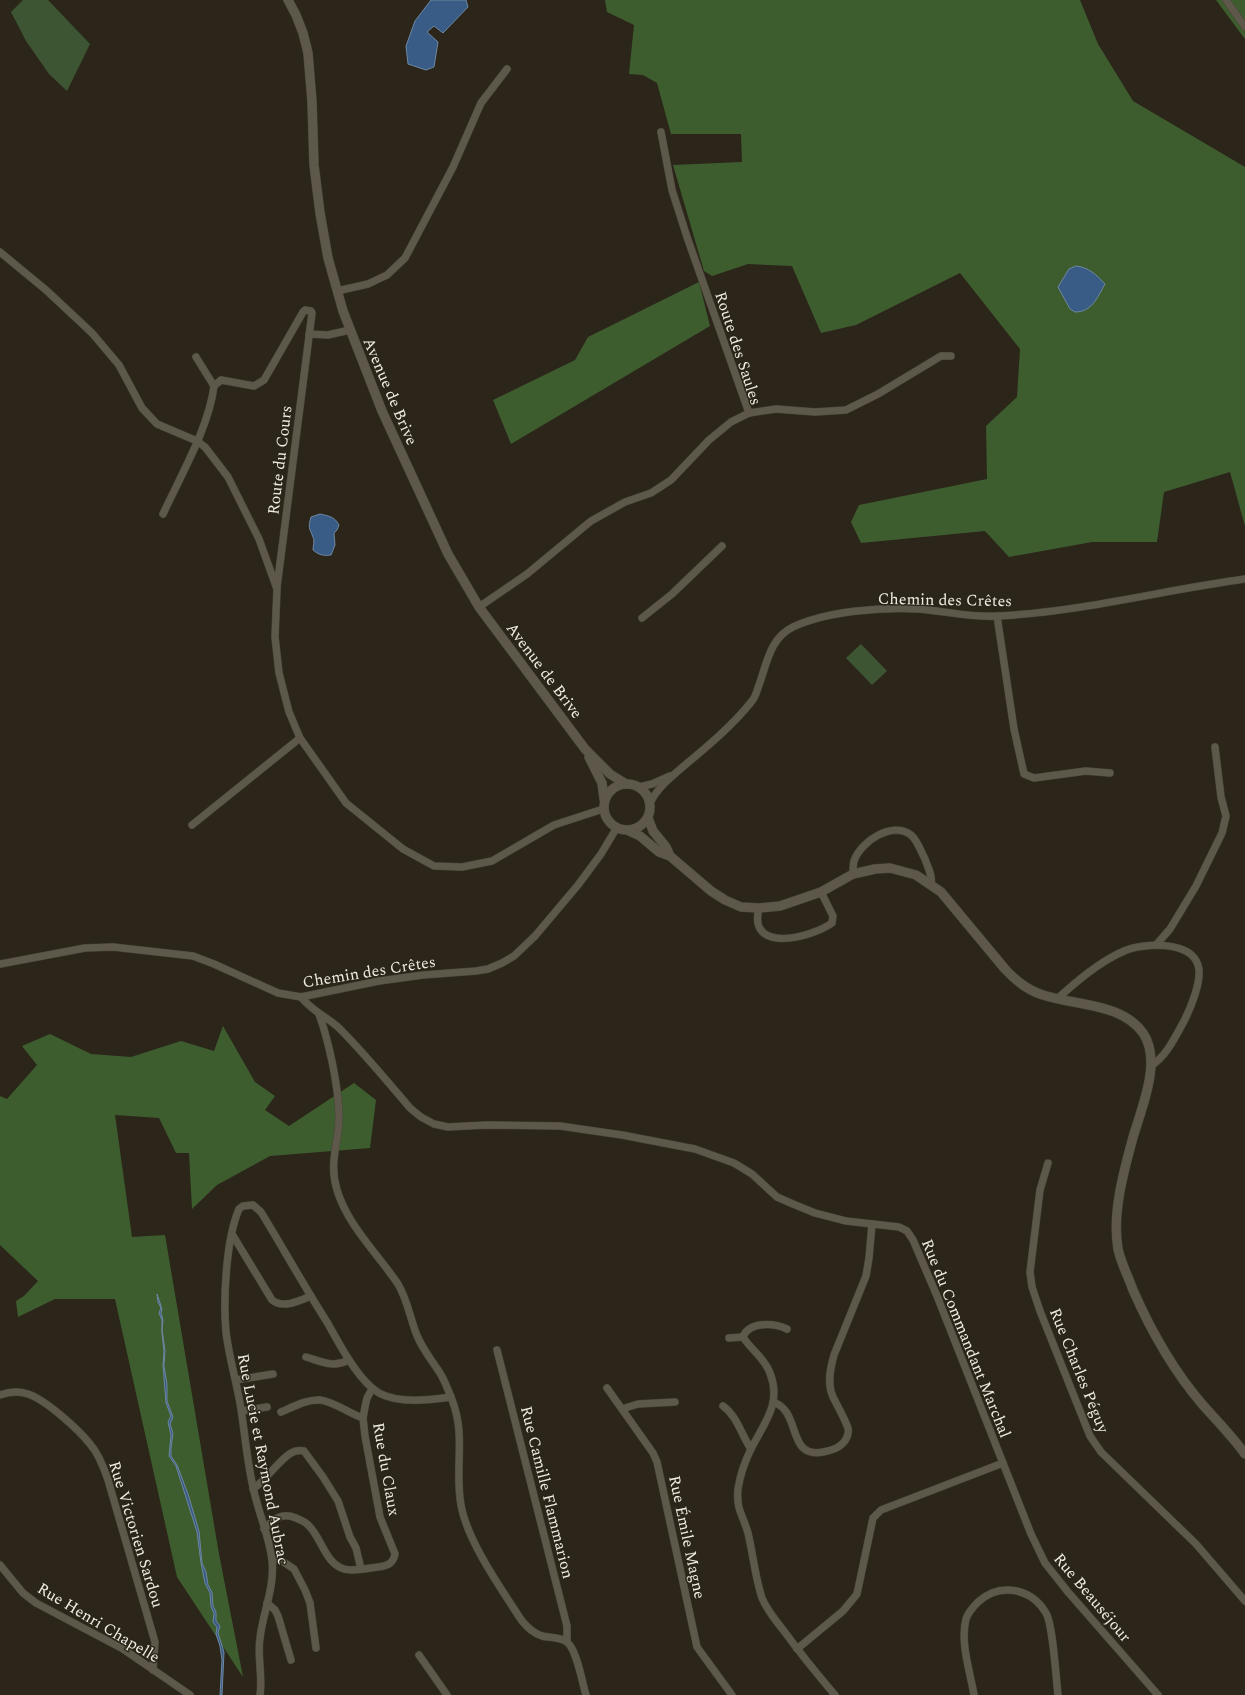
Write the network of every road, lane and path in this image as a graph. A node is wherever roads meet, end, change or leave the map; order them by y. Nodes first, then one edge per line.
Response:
1 (288, 0) edge
2 (1226, 0) edge
3 (1245, 27) edge
4 (507, 69) dead end
5 (661, 132) dead end
6 (0, 252) edge
7 (337, 291) junction
8 (350, 330) junction
9 (309, 334) junction
10 (951, 356) dead end
11 (196, 357) dead end
12 (214, 386) junction
13 (748, 413) junction
14 (197, 442) junction
15 (164, 514) dead end
16 (722, 546) dead end
17 (1245, 579) edge
18 (277, 589) junction
19 (479, 607) junction
20 (997, 616) junction
21 (642, 618) dead end
22 (300, 738) junction
23 (1215, 747) dead end
24 (585, 748) junction
25 (1110, 773) dead end
26 (672, 775) junction
27 (626, 784) junction
28 (639, 787) junction
29 (604, 799) junction
30 (650, 803) junction
31 (603, 809) junction
32 (648, 818) junction
33 (192, 824) dead end
34 (616, 829) junction
35 (629, 831) junction
36 (670, 856) junction
37 (853, 874) junction
38 (931, 885) junction
39 (821, 892) junction
40 (759, 908) junction
41 (1156, 945) junction
42 (0, 964) edge
43 (301, 997) junction
44 (1057, 999) junction
45 (319, 1014) junction
46 (1151, 1066) junction
47 (1048, 1163) dead end
48 (872, 1224) junction
49 (232, 1234) junction
50 (311, 1296) junction
51 (787, 1329) dead end
52 (743, 1337) junction
53 (729, 1338) dead end
54 (497, 1350) dead end
55 (306, 1357) dead end
56 (349, 1360) junction
57 (273, 1374) dead end
58 (236, 1380) junction
59 (607, 1388) dead end
60 (372, 1389) junction
61 (0, 1395) edge
62 (451, 1397) junction
63 (675, 1402) dead end
64 (773, 1402) junction
65 (723, 1406) dead end
66 (267, 1407) dead end
67 (622, 1409) junction
68 (242, 1411) junction
69 (281, 1412) dead end
70 (363, 1418) junction
71 (751, 1449) junction
72 (1245, 1454) edge
73 (1003, 1463) junction
74 (253, 1489) junction
75 (264, 1529) junction
76 (272, 1559) junction
77 (0, 1566) edge
78 (361, 1569) junction
79 (1245, 1601) edge
80 (267, 1603) junction
81 (567, 1642) junction
82 (316, 1648) dead end
83 (797, 1649) junction
84 (419, 1655) dead end
85 (291, 1660) dead end
86 (153, 1670) junction
87 (190, 1695) edge
88 (260, 1695) edge
89 (447, 1695) edge
90 (586, 1695) edge
91 (732, 1695) edge
92 (835, 1695) edge
93 (974, 1695) edge
94 (1058, 1695) edge
95 (1158, 1695) edge

1 - 7 street, Avenue de Brive
2 - 3 street
4 - 7 street
5 - 13 street, Route des Saules
6 - 14 street, Route du Cours
7 - 8 street, Avenue de Brive
8 - 9 street
8 - 19 street, Avenue de Brive
9 - 12 street, Route du Cours
9 - 18 street, Route du Cours
10 - 13 street
11 - 12 street
12 - 14 street
13 - 19 street, Route des Saules
14 - 15 street
14 - 18 street, Route du Cours
16 - 21 street
17 - 20 street, Chemin des Crêtes
18 - 22 street, Route du Cours
19 - 24 street, Avenue de Brive
20 - 25 street
20 - 26 street, Chemin des Crêtes
22 - 31 street, Route du Cours
22 - 33 street
23 - 41 street
24 - 27 street
24 - 29 street
26 - 28 street, Chemin des Crêtes
26 - 30 street, Chemin des Crêtes
27 - 28 street
27 - 29 street
28 - 30 street
29 - 31 street
30 - 32 street
31 - 34 street
32 - 35 street
32 - 36 street
34 - 35 street
34 - 43 street, Chemin des Crêtes
35 - 36 street
36 - 40 street
37 - 38 street
37 - 38 street
37 - 39 street
38 - 44 street
39 - 40 street
39 - 40 street
41 - 44 street
41 - 46 street
42 - 43 street, Chemin des Crêtes
43 - 45 street, Rue du Commandant Marchal
44 - 46 street
45 - 48 street, Rue du Commandant Marchal
45 - 62 street
46 - 72 street
47 - 79 street, Rue Charles Péguy
48 - 64 street
48 - 73 street, Rue du Commandant Marchal
49 - 50 street
49 - 50 street, Rue Lucie et Raymond Aubrac
49 - 58 street, Rue Lucie et Raymond Aubrac
50 - 56 street, Rue Lucie et Raymond Aubrac
51 - 52 street
52 - 53 street
52 - 64 street
54 - 81 street, Rue Camille Flammarion
55 - 56 street
56 - 60 street, Rue Lucie et Raymond Aubrac
57 - 58 street
58 - 68 street, Rue Lucie et Raymond Aubrac
59 - 67 street, Rue Émile Magne
60 - 62 street, Rue Lucie et Raymond Aubrac
60 - 70 street, Rue du Claux
61 - 86 street, Rue Victorien Sardou
62 - 81 street
63 - 67 street
64 - 71 street
65 - 71 street
66 - 68 street
67 - 91 street, Rue Émile Magne
68 - 74 street, Rue Lucie et Raymond Aubrac
69 - 70 street
70 - 78 street, Rue du Claux
71 - 83 street
73 - 83 street
73 - 95 street, Rue Beauséjour
74 - 75 street, Rue Lucie et Raymond Aubrac
74 - 78 street
75 - 76 street, Rue Lucie et Raymond Aubrac
75 - 78 street, Rue du Claux
76 - 80 street, Rue Lucie et Raymond Aubrac
76 - 82 street
77 - 86 street, Rue Henri Chapelle
80 - 85 street
80 - 88 street, Rue Lucie et Raymond Aubrac
81 - 90 street
83 - 92 street
84 - 89 street
86 - 87 street, Rue Henri Chapelle
93 - 94 street

